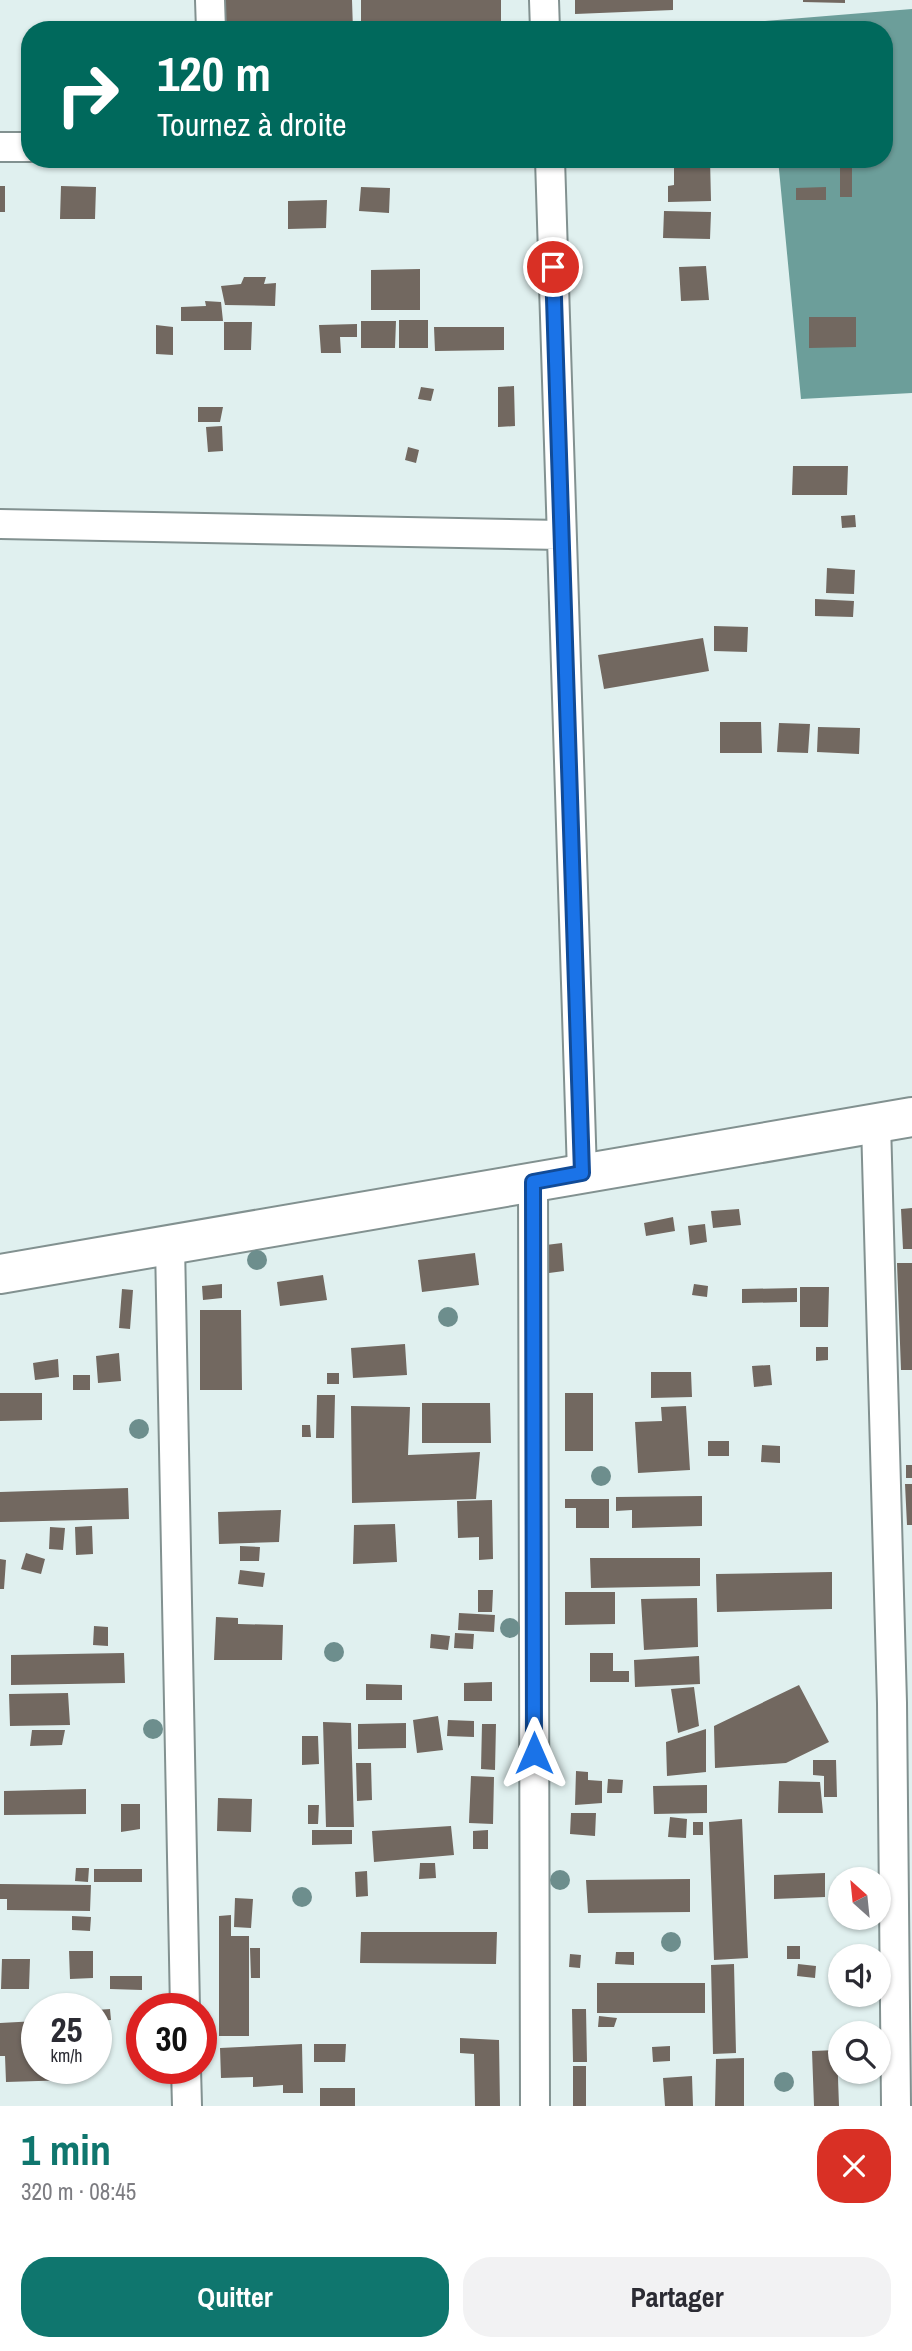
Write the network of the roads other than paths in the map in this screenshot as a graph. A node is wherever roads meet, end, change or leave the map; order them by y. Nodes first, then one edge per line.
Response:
1 (210, 0) edge
2 (544, 0) edge
3 (211, 21) edge
4 (545, 21) edge
5 (0, 147) edge
6 (21, 147) edge
7 (550, 168) edge
8 (0, 524) edge
9 (561, 535) junction
10 (894, 1120) edge
11 (582, 1173) junction
12 (533, 1182) junction
13 (170, 1245) junction
14 (0, 1274) edge
15 (902, 1703) edge
16 (185, 1993) edge
17 (186, 2084) edge
18 (187, 2106) edge
19 (535, 2106) edge
20 (896, 2106) edge

1 - 3 street
2 - 4 street
5 - 6 street
7 - 9 street
8 - 9 street
9 - 11 street
10 - 11 main road
10 - 15 street
11 - 12 main road
12 - 13 main road
12 - 19 street
13 - 14 main road
13 - 16 street
15 - 20 street
17 - 18 street

